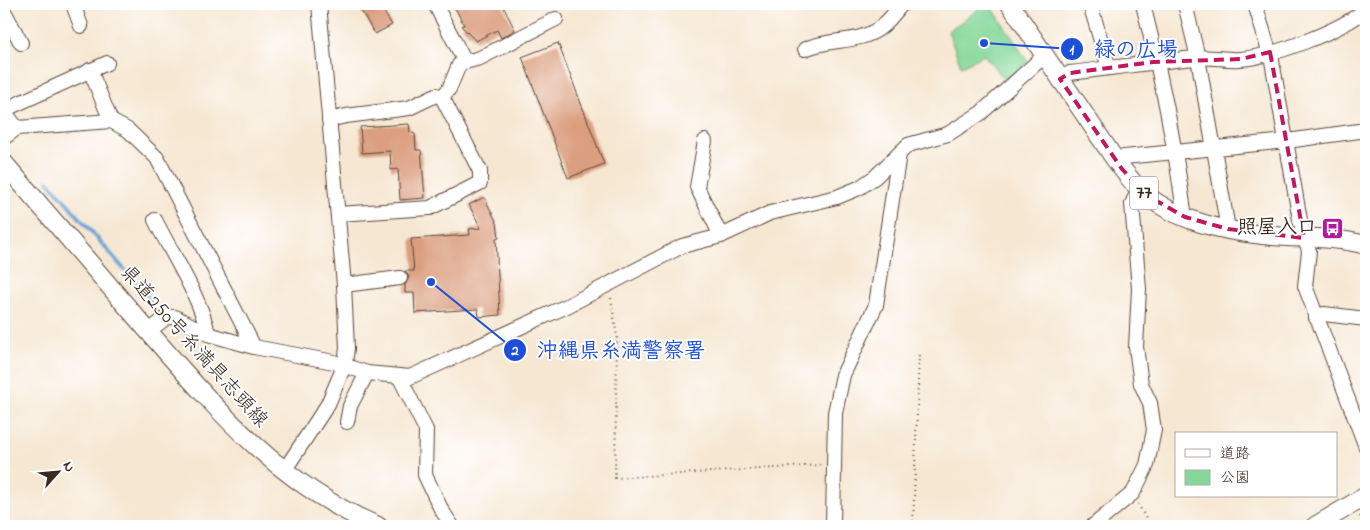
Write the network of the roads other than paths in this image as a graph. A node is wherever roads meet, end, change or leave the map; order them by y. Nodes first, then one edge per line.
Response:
1 (73, 4) edge
2 (319, 4) edge
3 (435, 4) edge
4 (902, 4) edge
5 (1010, 4) edge
6 (1090, 4) edge
7 (1143, 4) edge
8 (1185, 4) edge
9 (1258, 5) edge
10 (1366, 11) edge
11 (4, 12) edge
12 (556, 19) dead end
13 (81, 26) dead end
14 (21, 43) dead end
15 (805, 49) dead end
16 (1270, 52) junction
17 (1044, 56) junction
18 (1198, 58) junction
19 (465, 62) junction
20 (1158, 62) junction
21 (107, 63) dead end
22 (1109, 68) junction
23 (90, 70) junction
24 (1060, 79) junction
25 (442, 97) junction
26 (4, 110) edge
27 (329, 120) junction
28 (111, 121) junction
29 (17, 128) junction
30 (1366, 130) edge
31 (4, 138) edge
32 (705, 141) dead end
33 (1287, 141) junction
34 (1215, 148) junction
35 (1176, 152) junction
36 (899, 154) junction
37 (1114, 158) junction
38 (4, 163) edge
39 (1140, 189) junction
40 (338, 214) junction
41 (1185, 217) junction
42 (155, 220) dead end
43 (1228, 230) junction
44 (721, 236) junction
45 (1304, 238) junction
46 (1366, 244) edge
47 (400, 278) dead end
48 (344, 285) junction
49 (1316, 318) junction
50 (1366, 319) edge
51 (149, 331) junction
52 (208, 334) junction
53 (254, 348) junction
54 (345, 364) junction
55 (367, 373) junction
56 (399, 376) junction
57 (347, 422) dead end
58 (1366, 448) edge
59 (284, 471) junction
60 (1366, 496) edge
61 (378, 526) edge
62 (452, 526) edge
63 (833, 526) edge
64 (1093, 526) edge
65 (1315, 526) edge

1 - 13 street
2 - 27 street
3 - 19 street
4 - 15 street
5 - 17 main road, 77
6 - 22 street
7 - 20 street
8 - 18 street
9 - 16 street
10 - 16 street
11 - 14 street
12 - 19 street
16 - 18 street
16 - 33 street
17 - 24 main road, 77
17 - 36 street
18 - 20 street
18 - 34 street
19 - 25 street
20 - 22 street
20 - 35 street
21 - 23 street
22 - 24 street
23 - 26 street
23 - 28 street
24 - 37 main road, 77
25 - 27 street
25 - 40 street
26 - 29 street
27 - 40 street
28 - 29 street
28 - 53 street
29 - 31 street
30 - 33 street
32 - 44 street
33 - 34 street
33 - 45 street
34 - 35 street
34 - 43 street
35 - 37 street
35 - 41 street
36 - 44 street
36 - 63 street
37 - 39 main road, 77
38 - 51 main road, 県道250号糸満具志頭線
39 - 41 main road, 77
39 - 64 street
40 - 48 street
41 - 43 main road, 77
42 - 52 street
43 - 45 main road, 77
44 - 56 street
45 - 46 main road, 77
45 - 49 street
47 - 48 street
48 - 54 street
49 - 50 street
49 - 58 street
51 - 52 street
51 - 59 main road, 県道250号糸満具志頭線
52 - 53 street
53 - 54 street
54 - 55 street
54 - 59 street
55 - 56 street
55 - 57 street
56 - 62 street
59 - 61 main road, 県道250号糸満具志頭線
60 - 65 main road

